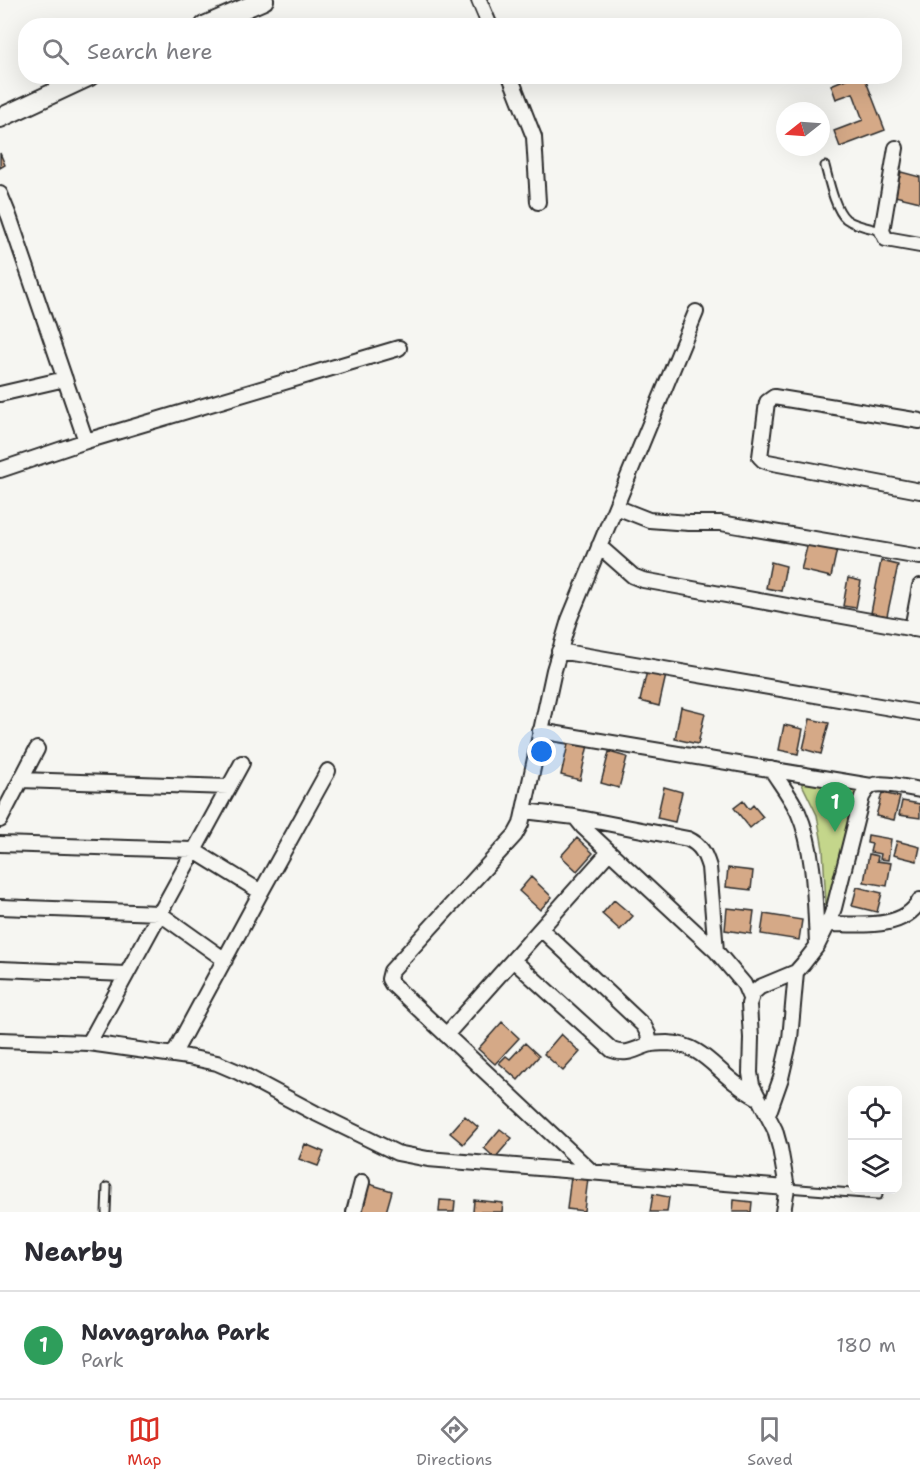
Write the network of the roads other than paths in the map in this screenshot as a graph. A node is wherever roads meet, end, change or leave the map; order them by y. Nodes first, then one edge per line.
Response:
1 (264, 0) edge
2 (479, 0) edge
3 (222, 18) edge
4 (487, 18) edge
5 (73, 84) edge
6 (513, 84) edge
7 (0, 118) edge
8 (896, 148) dead end
9 (825, 166) dead end
10 (0, 194) edge
11 (538, 202) dead end
12 (882, 231) junction
13 (920, 245) edge
14 (696, 312) dead end
15 (399, 348) dead end
16 (65, 379) junction
17 (0, 394) edge
18 (920, 421) edge
19 (86, 441) junction
20 (0, 470) edge
21 (920, 491) edge
22 (616, 507) junction
23 (599, 546) junction
24 (920, 557) edge
25 (920, 586) edge
26 (916, 629) edge
27 (559, 651) junction
28 (920, 712) edge
29 (540, 730) junction
30 (37, 748) dead end
31 (242, 763) dead end
32 (771, 769) junction
33 (328, 771) dead end
34 (21, 780) junction
35 (871, 786) junction
36 (228, 787) junction
37 (920, 790) edge
38 (524, 811) junction
39 (575, 817) junction
40 (0, 820) edge
41 (0, 844) edge
42 (194, 850) junction
43 (609, 852) junction
44 (261, 892) junction
45 (920, 900) edge
46 (0, 907) edge
47 (159, 913) junction
48 (828, 924) junction
49 (541, 929) junction
50 (817, 946) junction
51 (716, 951) junction
52 (225, 960) junction
53 (513, 960) junction
54 (0, 969) edge
55 (796, 972) junction
56 (126, 974) junction
57 (750, 998) junction
58 (446, 1035) junction
59 (0, 1040) edge
60 (89, 1043) junction
61 (650, 1044) junction
62 (173, 1055) junction
63 (758, 1098) junction
64 (768, 1115) junction
65 (591, 1172) junction
66 (362, 1182) dead end
67 (107, 1186) dead end
68 (787, 1188) junction
69 (879, 1195) dead end
70 (106, 1212) edge
71 (354, 1212) edge
72 (783, 1212) edge

1 - 3 street
2 - 4 street
5 - 7 street
6 - 11 street
8 - 12 street
9 - 12 lane
10 - 16 street
12 - 13 street
14 - 22 street
15 - 19 street
16 - 17 street
16 - 19 street
18 - 21 street
19 - 20 street
22 - 23 street
22 - 24 street
23 - 26 street
23 - 27 street
25 - 26 street
27 - 28 street
27 - 29 street
29 - 32 street
29 - 38 street
30 - 34 street
31 - 36 street
32 - 35 street
32 - 50 street
33 - 44 street
34 - 36 street
34 - 40 street
35 - 37 street
35 - 48 street
36 - 42 street
38 - 39 street
38 - 58 street
39 - 43 street
39 - 51 street
41 - 42 street
42 - 44 street
42 - 47 street
43 - 49 street
43 - 51 street
44 - 52 street
45 - 48 street
46 - 47 street
47 - 52 street
47 - 56 street
48 - 50 street
49 - 53 street
49 - 61 street
50 - 55 street
51 - 57 street
52 - 62 street
53 - 58 street
53 - 61 street
54 - 56 street
55 - 57 street
55 - 64 street
56 - 60 street
57 - 63 street
58 - 65 street
59 - 60 street
60 - 62 street
61 - 63 street
62 - 65 street
63 - 64 street
64 - 68 street
65 - 68 street
66 - 71 street
67 - 70 lane
68 - 69 lane
68 - 72 street

